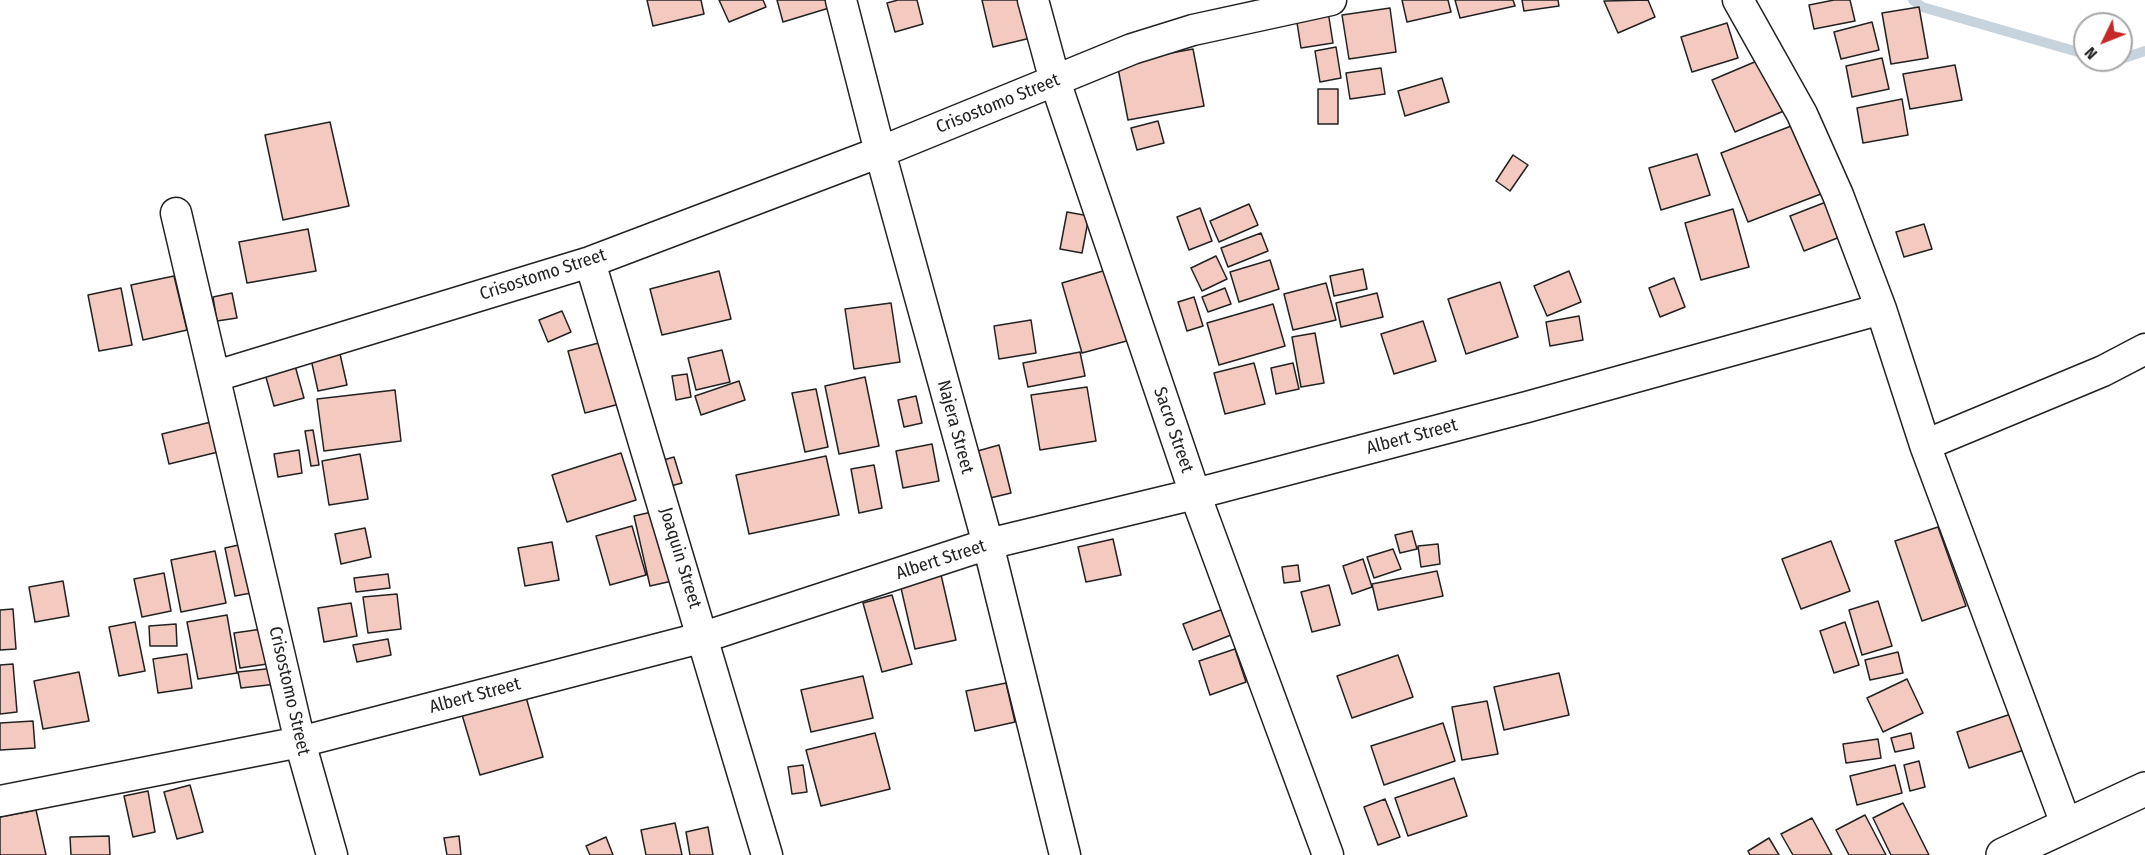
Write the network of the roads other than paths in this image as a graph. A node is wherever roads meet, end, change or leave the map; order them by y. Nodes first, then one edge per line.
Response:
1 (841, 0) edge
2 (1034, 0) edge
3 (1331, 0) edge
4 (1737, 0) edge
5 (1055, 81) junction
6 (880, 152) junction
7 (176, 213) dead end
8 (590, 261) junction
9 (1881, 309) junction
10 (2145, 349) edge
11 (216, 376) junction
12 (1925, 445) junction
13 (1195, 494) junction
14 (988, 544) junction
15 (704, 637) junction
16 (300, 742) junction
17 (2145, 789) edge
18 (0, 801) edge
19 (2066, 824) junction
20 (332, 855) edge
21 (767, 855) edge
22 (1065, 855) edge
23 (1328, 855) edge
24 (2003, 855) edge

1 - 6 street, Najera Street
2 - 5 street, Sacro Street
3 - 5 street, Crisostomo Street
4 - 9 street
5 - 6 street, Crisostomo Street
5 - 13 street, Sacro Street
6 - 8 street, Crisostomo Street
6 - 14 street, Najera Street
7 - 11 street
8 - 11 street, Crisostomo Street
8 - 15 street, Joaquin Street
9 - 12 street
9 - 13 street, Albert Street
10 - 12 street
11 - 16 street, Crisostomo Street
12 - 19 street
13 - 14 street, Albert Street
13 - 23 street, Sacro Street
14 - 15 street, Albert Street
14 - 22 street, Najera Street
15 - 16 street, Albert Street
15 - 21 street, Joaquin Street
16 - 18 street, Albert Street
16 - 20 street, Crisostomo Street
17 - 19 main road
19 - 24 main road

